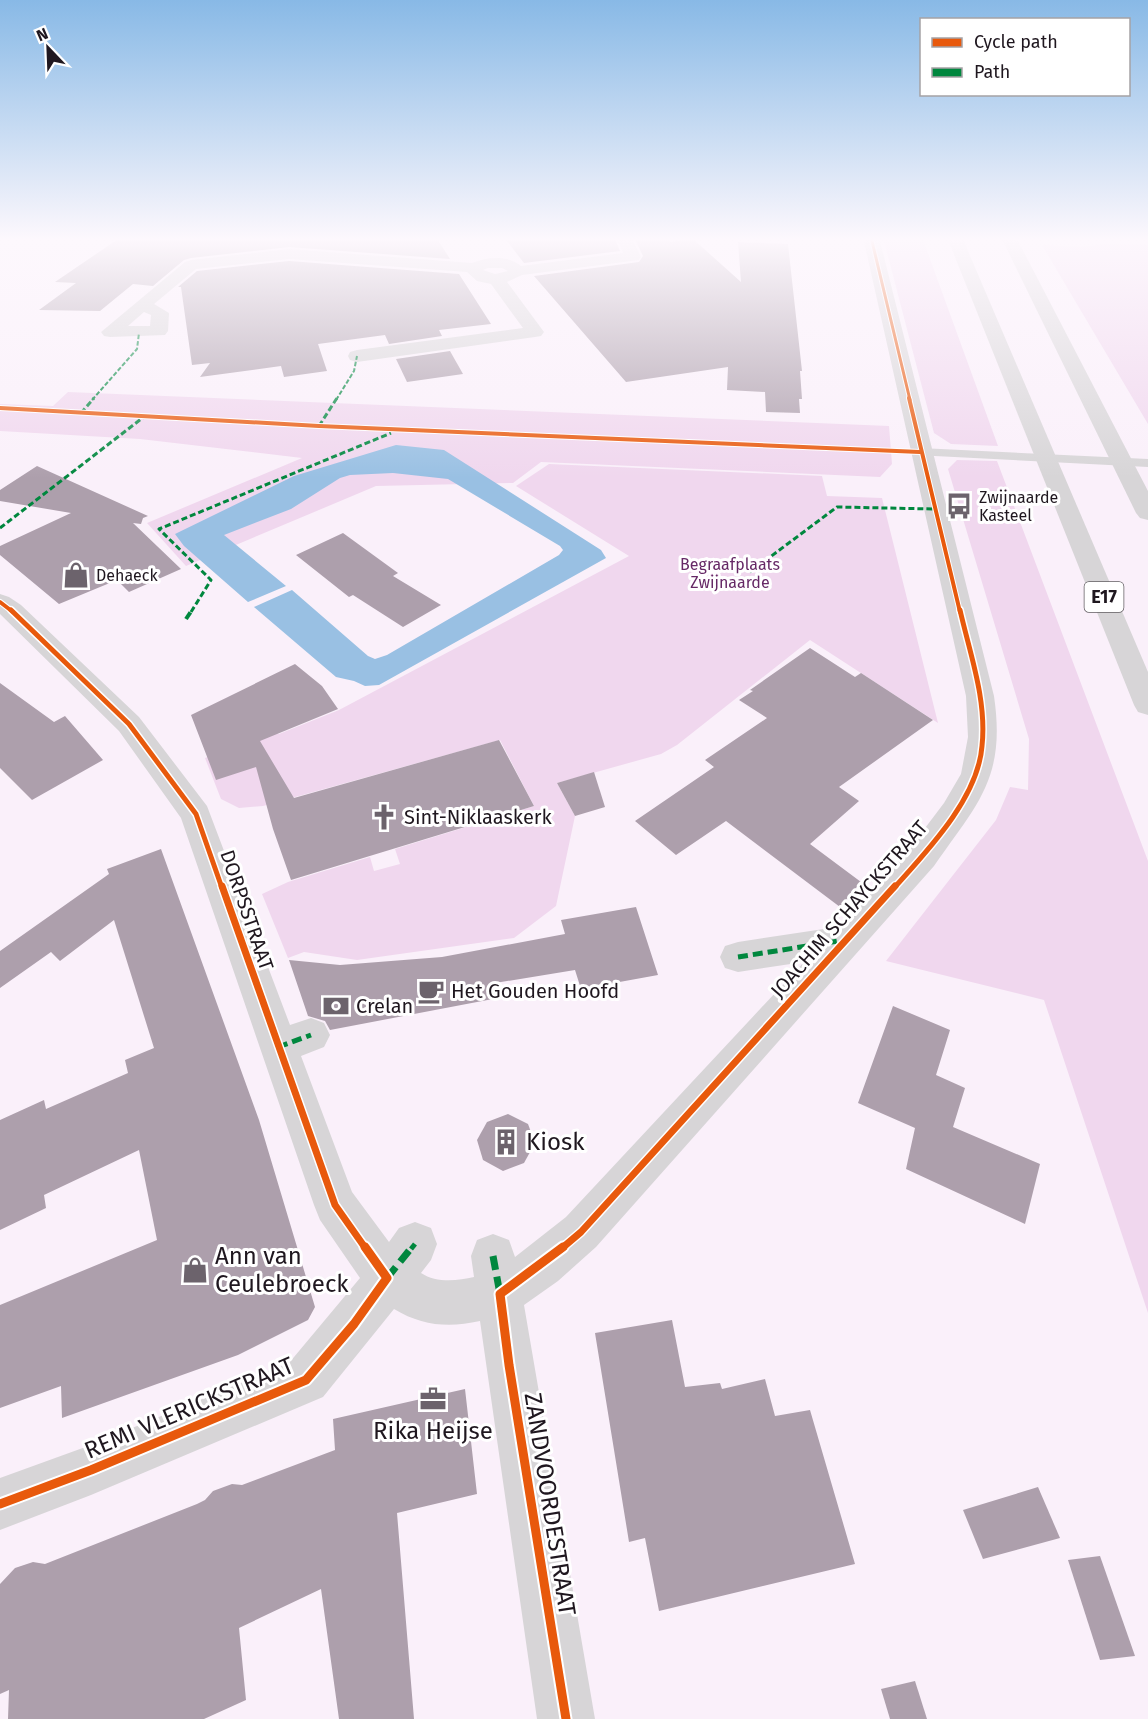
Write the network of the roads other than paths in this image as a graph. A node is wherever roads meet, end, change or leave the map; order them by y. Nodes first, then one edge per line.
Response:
1 (523, 317) edge
2 (889, 317) edge
3 (988, 317) edge
4 (1048, 317) edge
5 (357, 356) dead end
6 (920, 452) junction
7 (1148, 463) edge
8 (1148, 513) edge
9 (0, 602) edge
10 (1148, 705) edge
11 (847, 940) junction
12 (738, 957) dead end
13 (401, 1261) junction
14 (497, 1275) junction
15 (0, 1504) edge
16 (566, 1719) edge

1 - 5 main road
2 - 6 main road, JOACHIM SCHAYCKSTRAAT
3 - 10 main road, E17
4 - 8 main road
6 - 7 lane
6 - 11 main road, JOACHIM SCHAYCKSTRAAT
9 - 13 main road, DORPSSTRAAT
11 - 12 main road
11 - 14 main road, JOACHIM SCHAYCKSTRAAT
13 - 14 main road, DORPSSTRAAT
13 - 15 main road, REMI VLERICKSTRAAT
14 - 16 main road, ZANDVOORDESTRAAT

